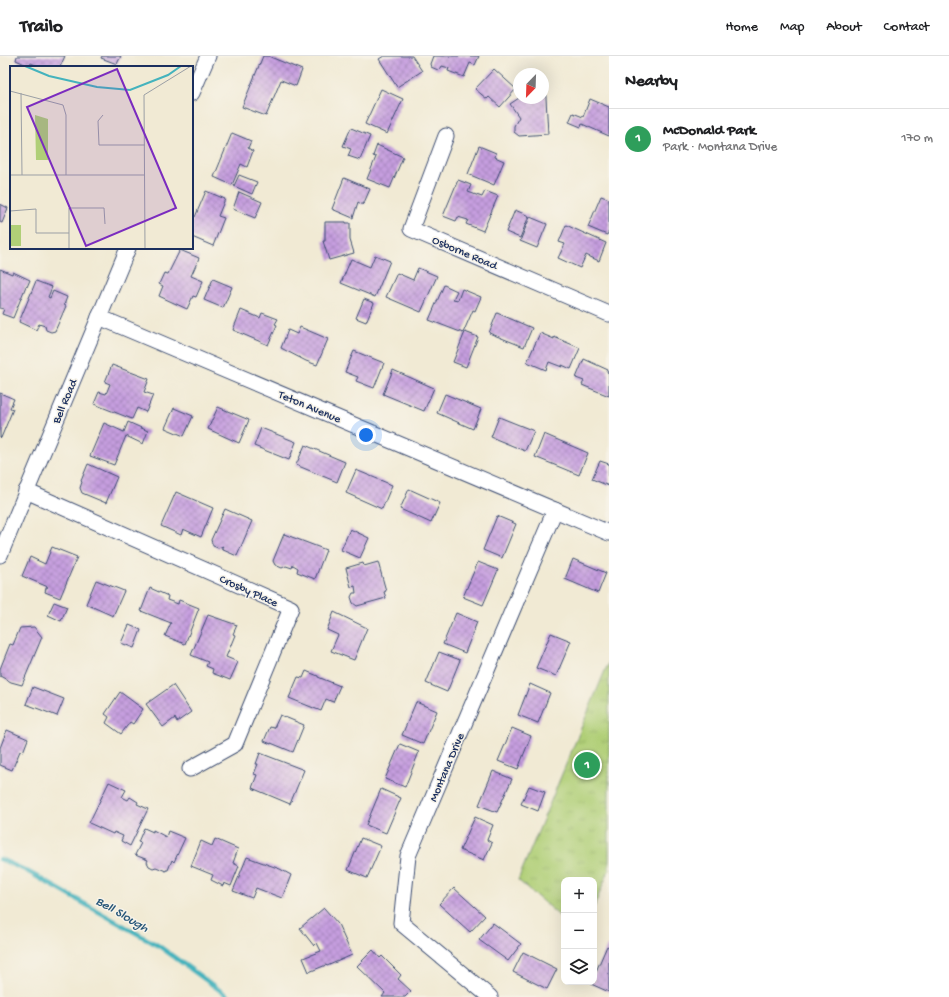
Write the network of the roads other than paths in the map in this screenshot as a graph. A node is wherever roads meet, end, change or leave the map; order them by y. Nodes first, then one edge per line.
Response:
1 (208, 56) edge
2 (193, 91) edge
3 (446, 136) dead end
4 (128, 249) edge
5 (609, 314) edge
6 (99, 317) junction
7 (26, 491) junction
8 (555, 510) junction
9 (609, 533) edge
10 (0, 555) edge
11 (190, 769) dead end
12 (490, 997) edge

1 - 2 street
3 - 5 street, Osborne Road
4 - 6 street, Bell Road
6 - 7 street, Bell Road
6 - 8 street, Teton Avenue
7 - 10 street, Bell Road
7 - 11 street, Crosby Place
8 - 9 street, Teton Avenue
8 - 12 street, Montana Drive

